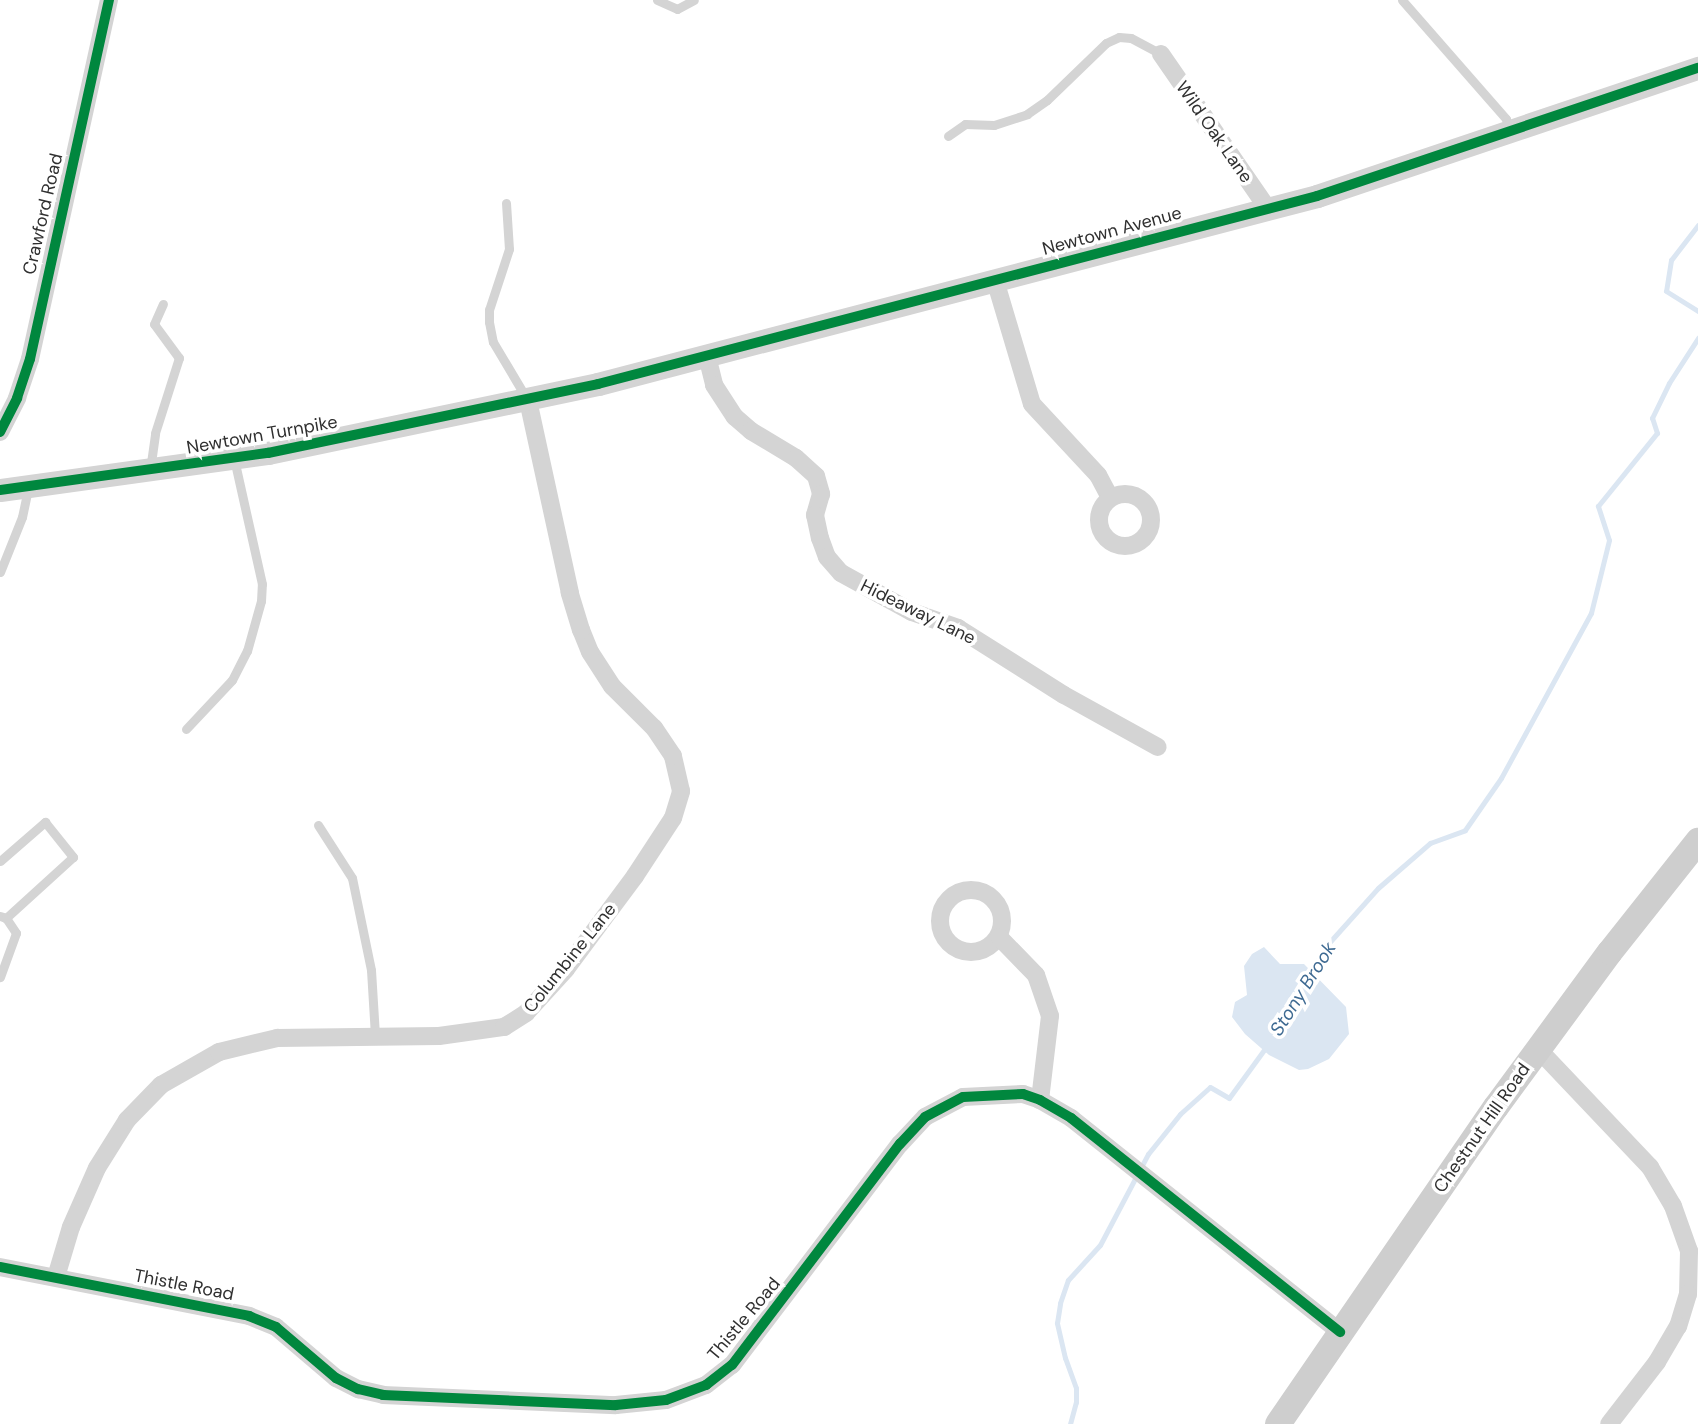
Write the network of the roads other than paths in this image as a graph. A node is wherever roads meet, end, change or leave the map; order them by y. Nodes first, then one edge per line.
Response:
1 (109, 0) edge
2 (657, 0) edge
3 (694, 0) edge
4 (1402, 0) edge
5 (1161, 54) joint
6 (1698, 68) edge
7 (1511, 131) junction
8 (948, 136) dead end
9 (506, 203) dead end
10 (1268, 209) junction
11 (995, 280) junction
12 (163, 304) dead end
13 (707, 356) junction
14 (528, 401) junction
15 (0, 432) edge
16 (234, 459) junction
17 (150, 471) junction
18 (29, 486) junction
19 (0, 490) edge
20 (1110, 498) dead end
21 (0, 572) edge
22 (186, 729) dead end
23 (1158, 747) dead end
24 (318, 825) dead end
25 (1698, 841) edge
26 (0, 861) edge
27 (3, 917) edge
28 (999, 937) dead end
29 (0, 978) edge
30 (375, 1036) junction
31 (1538, 1049) junction
32 (1040, 1100) junction
33 (0, 1267) edge
34 (56, 1277) junction
35 (1340, 1332) junction
36 (1278, 1424) edge
37 (1609, 1424) edge

1 - 15 street, Crawford Road
2 - 3 lane
4 - 7 lane
5 - 8 lane
5 - 10 street, Wild Oak Lane
6 - 7 street, Newtown Avenue
7 - 10 street, Newtown Avenue
9 - 14 lane
10 - 11 street, Newtown Avenue
11 - 13 street, Newtown Avenue
11 - 20 street
12 - 17 lane
13 - 14 street, Newtown Avenue
13 - 23 street, Hideaway Lane
14 - 16 street, Newtown Turnpike
14 - 30 street, Columbine Lane
16 - 17 street, Newtown Turnpike
16 - 22 lane
17 - 18 street, Newtown Turnpike
18 - 19 street, Newtown Turnpike
18 - 21 lane
24 - 30 lane
25 - 31 main road, Chestnut Hill Road
26 - 27 lane
27 - 29 lane
28 - 32 street
30 - 34 street, Columbine Lane
31 - 35 main road, Chestnut Hill Road
31 - 37 street
32 - 34 street, Thistle Road
32 - 35 street, Thistle Road
33 - 34 street, Thistle Road
35 - 36 main road, Chestnut Hill Road

